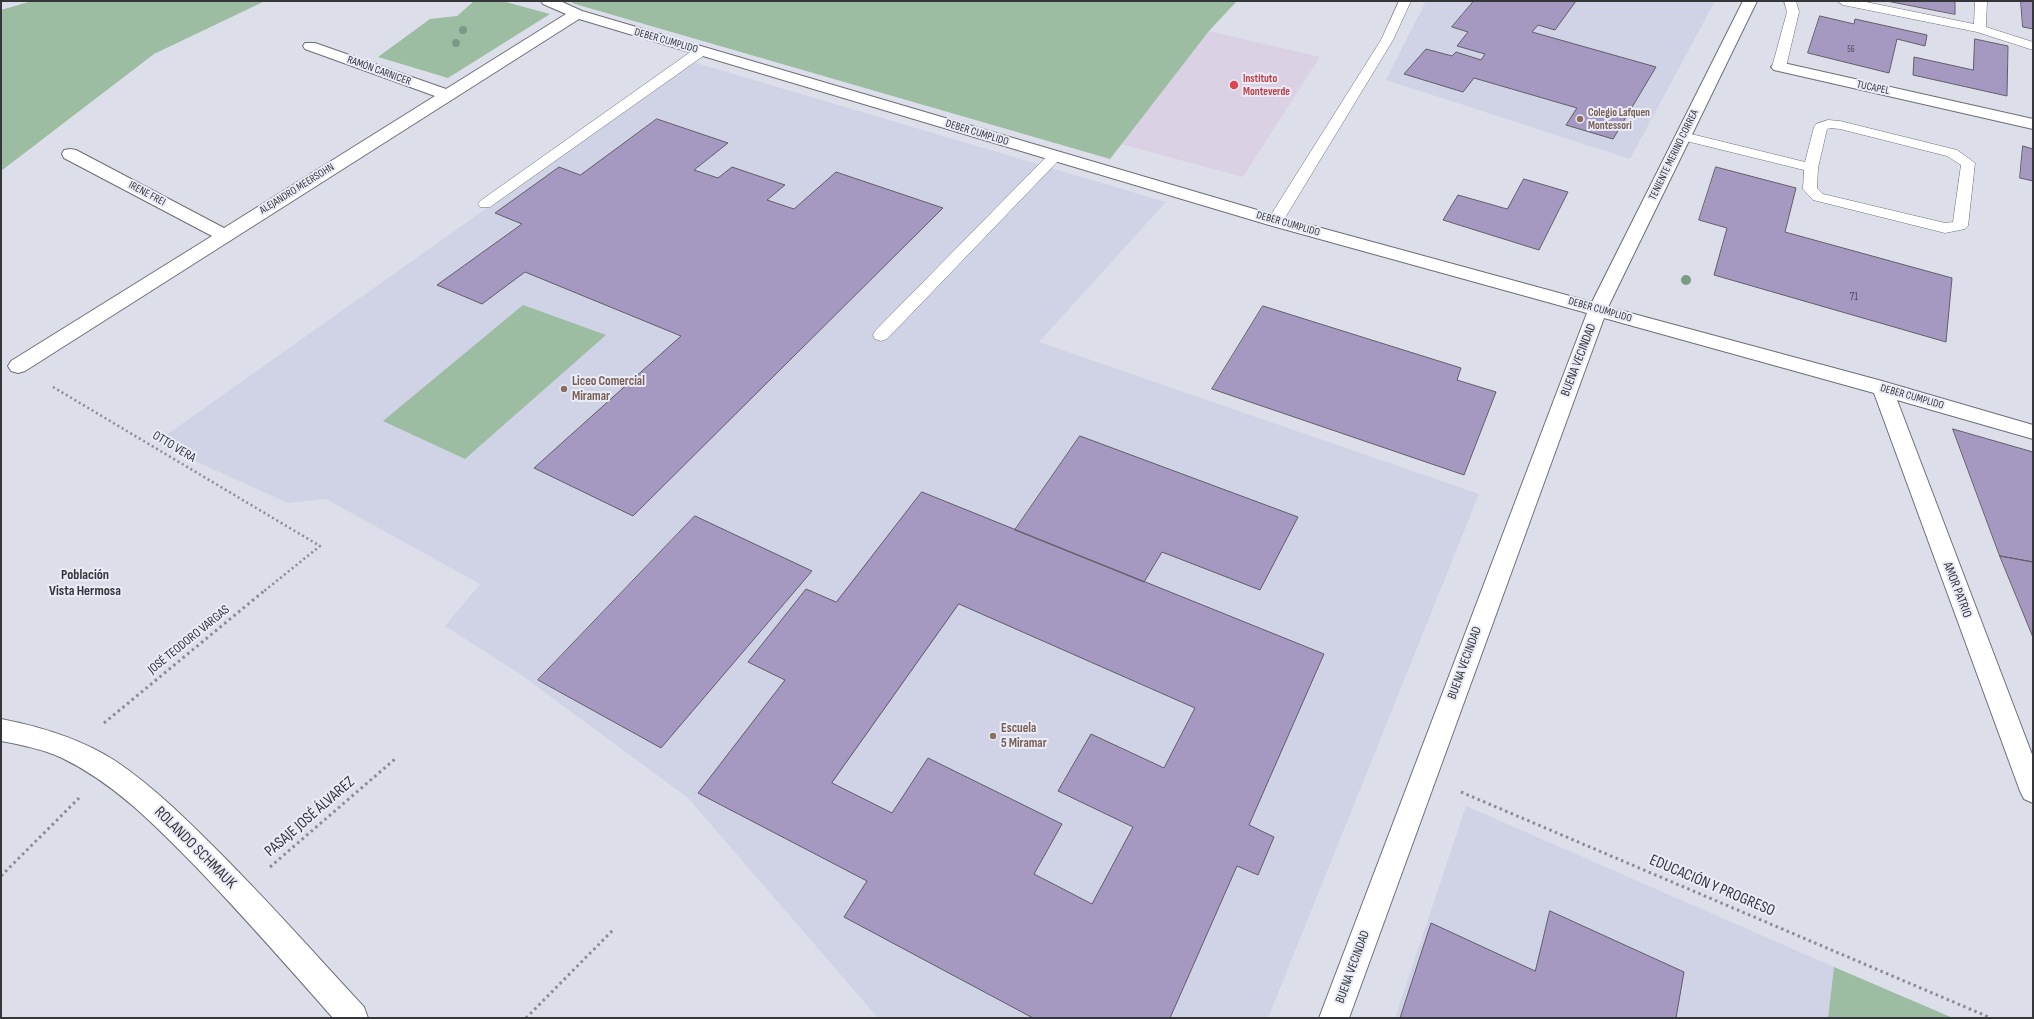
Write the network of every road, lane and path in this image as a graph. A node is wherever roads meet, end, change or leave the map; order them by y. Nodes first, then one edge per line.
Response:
1 (548, 1) edge
2 (1405, 1) edge
3 (1750, 1) edge
4 (1790, 1) edge
5 (1843, 1) edge
6 (1981, 1) edge
7 (577, 14) junction
8 (1980, 29) junction
9 (310, 46) dead end
10 (2033, 46) edge
11 (701, 51) junction
12 (1779, 67) joint
13 (447, 95) junction
14 (2033, 124) edge
15 (1683, 136) junction
16 (70, 154) dead end
17 (1056, 156) junction
18 (1811, 168) junction
19 (485, 204) dead end
20 (1275, 220) junction
21 (224, 235) junction
22 (1598, 309) junction
23 (881, 335) dead end
24 (18, 366) joint
25 (1882, 388) junction
26 (2033, 432) edge
27 (320, 546) joint
28 (1, 730) edge
29 (71, 750) junction
30 (395, 759) dead end
31 (107, 770) junction
32 (1424, 776) junction
33 (2033, 791) edge
34 (1, 876) edge
35 (240, 893) junction
36 (614, 929) dead end
37 (353, 1018) edge
38 (526, 1018) edge
39 (1334, 1018) edge
40 (1992, 1018) edge

1 - 7 street, DEBER CUMPLIDO
2 - 20 lane
3 - 15 street, TENIENTE MERINO CORREA
4 - 12 lane, TUCAPEL
5 - 8 lane
6 - 8 lane
7 - 11 street, DEBER CUMPLIDO
7 - 13 street, ALEJANDRO MEERSOHN
8 - 10 lane
9 - 13 street, RAMÓN CARNICER
11 - 17 street, DEBER CUMPLIDO
11 - 19 lane
12 - 14 street, TUCAPEL
13 - 21 street, ALEJANDRO MEERSOHN
15 - 18 lane
15 - 22 street, TENIENTE MERINO CORREA
16 - 21 street, IRENE FREI
17 - 20 street, DEBER CUMPLIDO
17 - 23 lane
18 - 18 lane
20 - 22 street, DEBER CUMPLIDO
21 - 24 street, ALEJANDRO MEERSOHN
22 - 25 street, DEBER CUMPLIDO
22 - 32 street, BUENA VECINDAD
24 - 27 path, OTTO VERA
25 - 26 street, DEBER CUMPLIDO
25 - 33 street, AMOR PATRIO
27 - 29 path, JOSÉ TEODORO VARGAS
28 - 29 street, ROLANDO SCHMAUK
29 - 31 street, ROLANDO SCHMAUK
30 - 35 path, PASAJE JOSÉ ÁLVAREZ
31 - 34 path
31 - 35 street, ROLANDO SCHMAUK
32 - 39 street, BUENA VECINDAD
32 - 40 path, EDUCACIÓN Y PROGRESO
35 - 37 street, ROLANDO SCHMAUK
36 - 38 path

